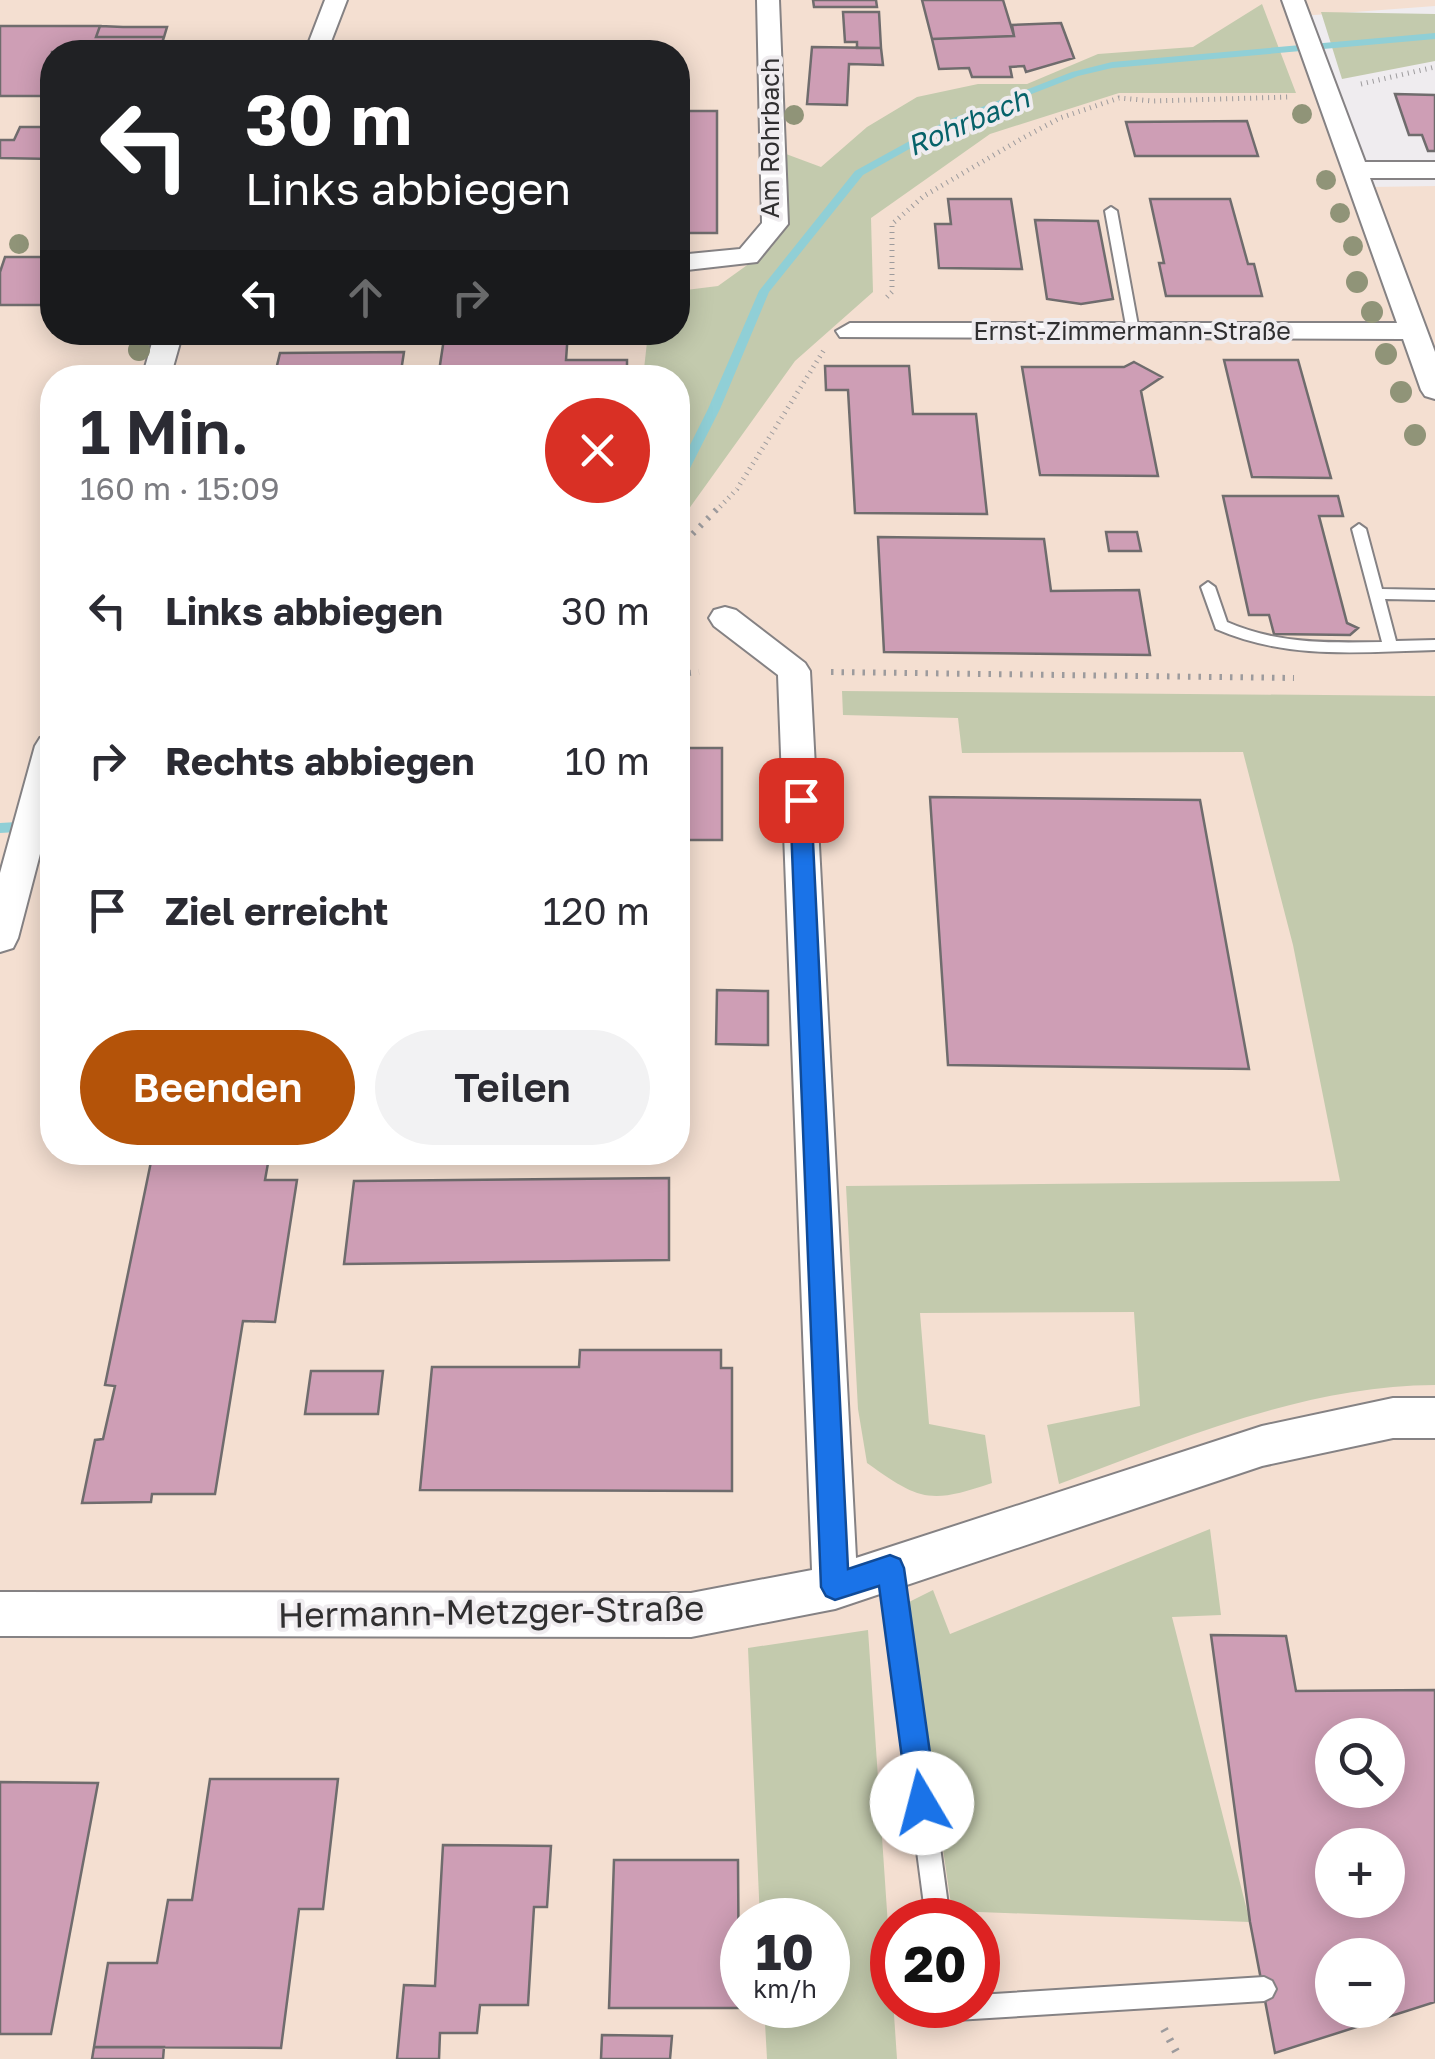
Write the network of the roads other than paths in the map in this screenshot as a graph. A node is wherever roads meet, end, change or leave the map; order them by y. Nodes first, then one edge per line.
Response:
1 (336, 0) edge
2 (768, 0) edge
3 (1297, 11) edge
4 (321, 40) edge
5 (1356, 170) junction
6 (1435, 170) edge
7 (1111, 211) dead end
8 (690, 262) edge
9 (1420, 330) junction
10 (850, 331) road end
11 (1133, 331) junction
12 (1435, 390) edge
13 (1359, 529) dead end
14 (1208, 587) dead end
15 (1376, 594) junction
16 (1435, 596) edge
17 (725, 618) dead end
18 (1390, 645) junction
19 (1435, 645) edge
20 (40, 791) edge
21 (0, 938) edge
22 (1435, 1418) edge
23 (890, 1568) junction
24 (835, 1587) junction
25 (0, 1614) edge
26 (935, 1898) edge
27 (1264, 1989) dead end
28 (1000, 2005) edge

1 - 4 street
2 - 8 street, Am Rohrbach
3 - 5 street
5 - 6 street
5 - 9 street
7 - 11 lane
9 - 11 street, Ernst-Zimmermann-Straße
9 - 12 street
10 - 11 street, Ernst-Zimmermann-Straße
13 - 15 lane
14 - 18 lane
15 - 16 lane
15 - 18 lane
17 - 24 street
18 - 19 lane
20 - 21 street
22 - 23 street, Hermann-Metzger-Straße
23 - 24 street, Hermann-Metzger-Straße
23 - 26 lane
24 - 25 street, Hermann-Metzger-Straße
27 - 28 lane

